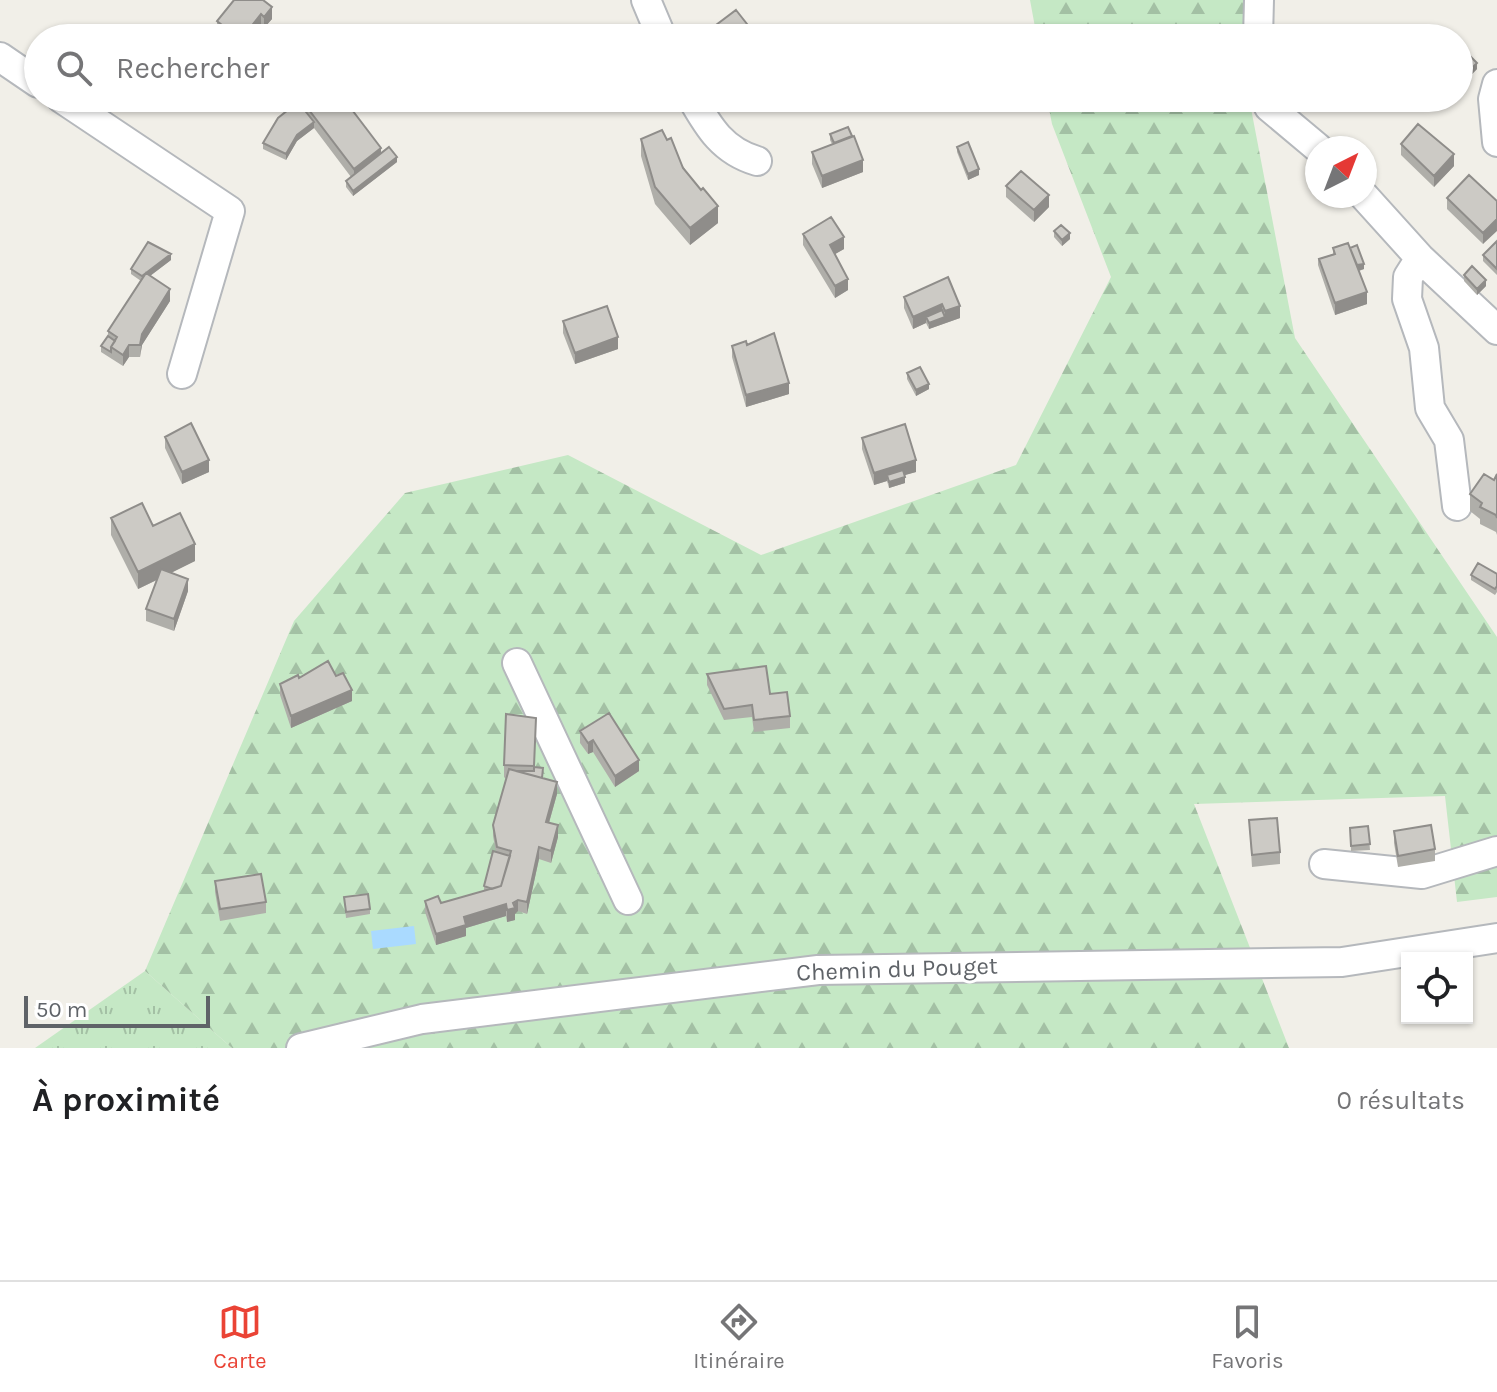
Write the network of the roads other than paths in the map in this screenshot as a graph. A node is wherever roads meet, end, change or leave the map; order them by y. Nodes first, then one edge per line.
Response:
1 (646, 0) edge
2 (1259, 0) edge
3 (656, 24) edge
4 (1258, 24) edge
5 (0, 57) edge
6 (24, 73) edge
7 (1497, 84) edge
8 (82, 112) edge
9 (701, 112) edge
10 (1275, 112) edge
11 (1305, 137) edge
12 (1497, 142) edge
13 (757, 161) dead end
14 (1375, 208) edge
15 (1420, 258) junction
16 (1497, 330) edge
17 (182, 374) dead end
18 (1457, 506) dead end
19 (517, 663) dead end
20 (1497, 851) edge
21 (1324, 864) dead end
22 (628, 900) dead end
23 (1497, 938) edge
24 (301, 1048) edge

1 - 3 street
2 - 4 street
5 - 6 street
7 - 12 street
8 - 17 street
9 - 13 street
10 - 11 street
14 - 15 street
15 - 16 street
15 - 18 street
19 - 22 street
20 - 21 street
23 - 24 street, Chemin du Pouget

